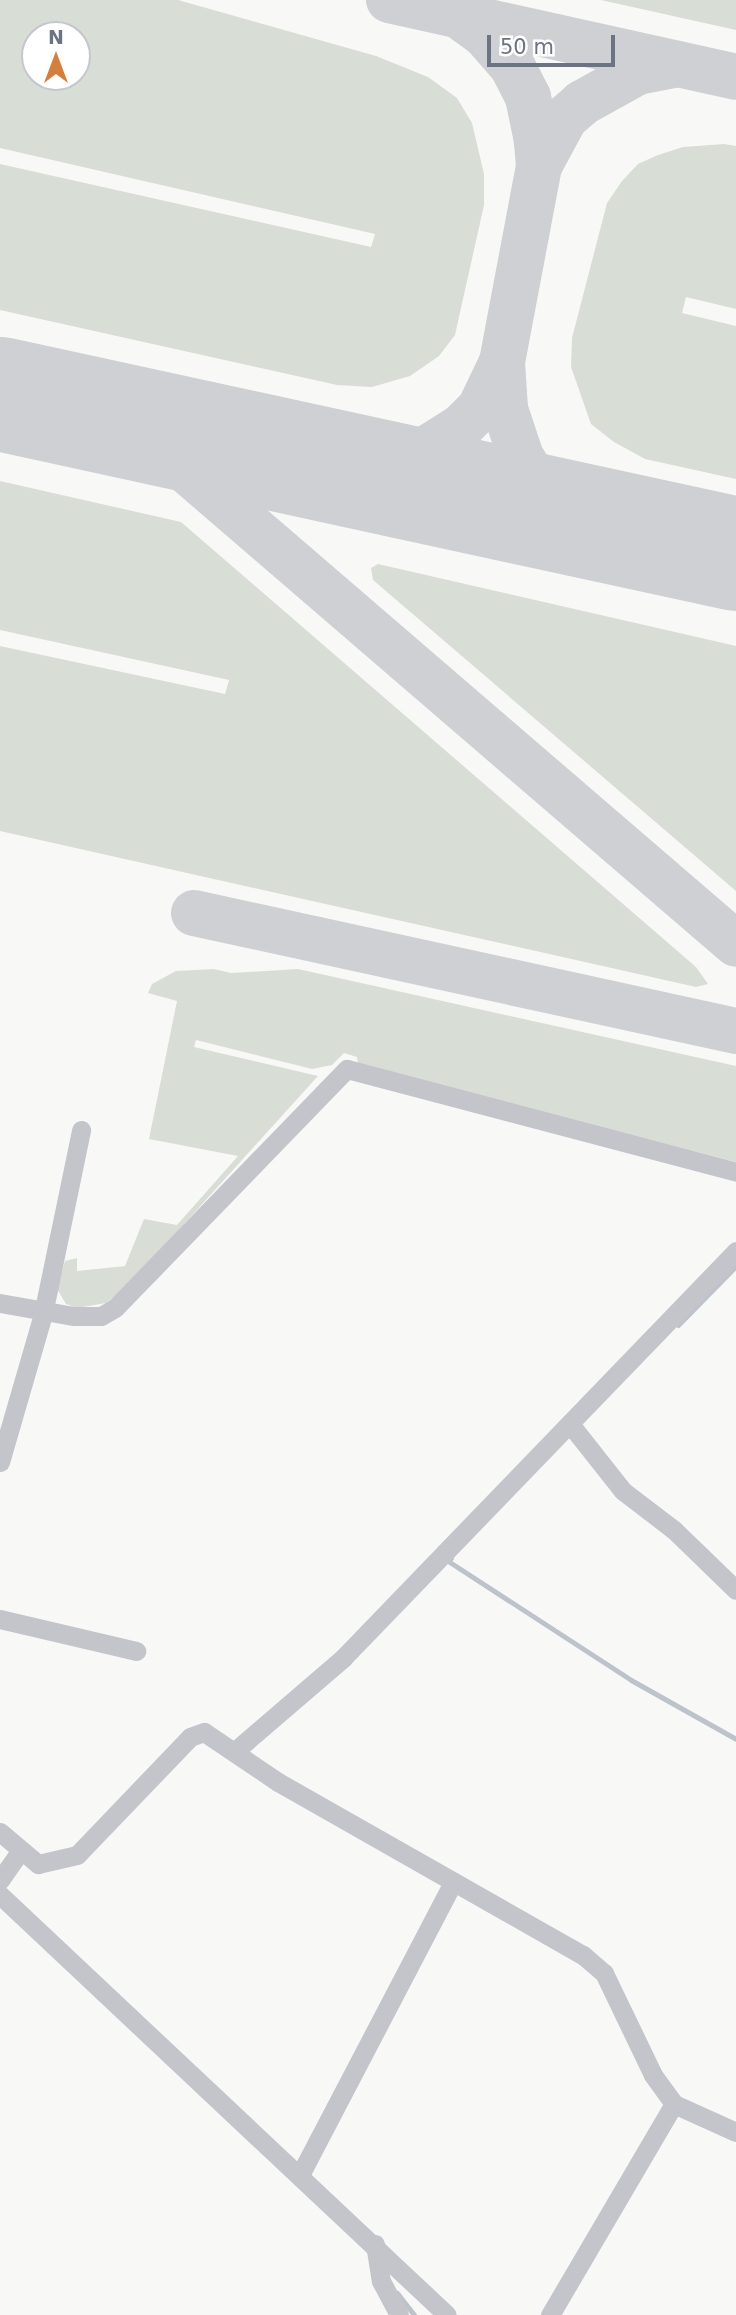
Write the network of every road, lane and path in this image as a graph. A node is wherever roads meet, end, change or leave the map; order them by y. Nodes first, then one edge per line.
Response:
1 (81, 1130) dead end
2 (736, 1172) edge
3 (736, 1251) edge
4 (0, 1303) edge
5 (43, 1314) junction
6 (570, 1424) junction
7 (0, 1462) edge
8 (736, 1590) edge
9 (0, 1619) edge
10 (136, 1651) dead end
11 (235, 1751) junction
12 (0, 1832) edge
13 (20, 1851) junction
14 (0, 1880) edge
15 (453, 1882) junction
16 (0, 1895) edge
17 (674, 2104) junction
18 (736, 2132) edge
19 (300, 2175) junction
20 (375, 2244) junction
21 (399, 2315) edge
22 (447, 2315) edge
23 (550, 2315) edge

1 - 5 street
2 - 5 street
3 - 6 street
4 - 5 street
5 - 7 street
6 - 8 street
6 - 11 street
9 - 10 street
11 - 13 street
11 - 15 street
12 - 13 street
13 - 14 street
15 - 17 street
15 - 19 street
16 - 19 street
17 - 18 street
17 - 23 street
19 - 20 street
20 - 21 street
20 - 22 street

